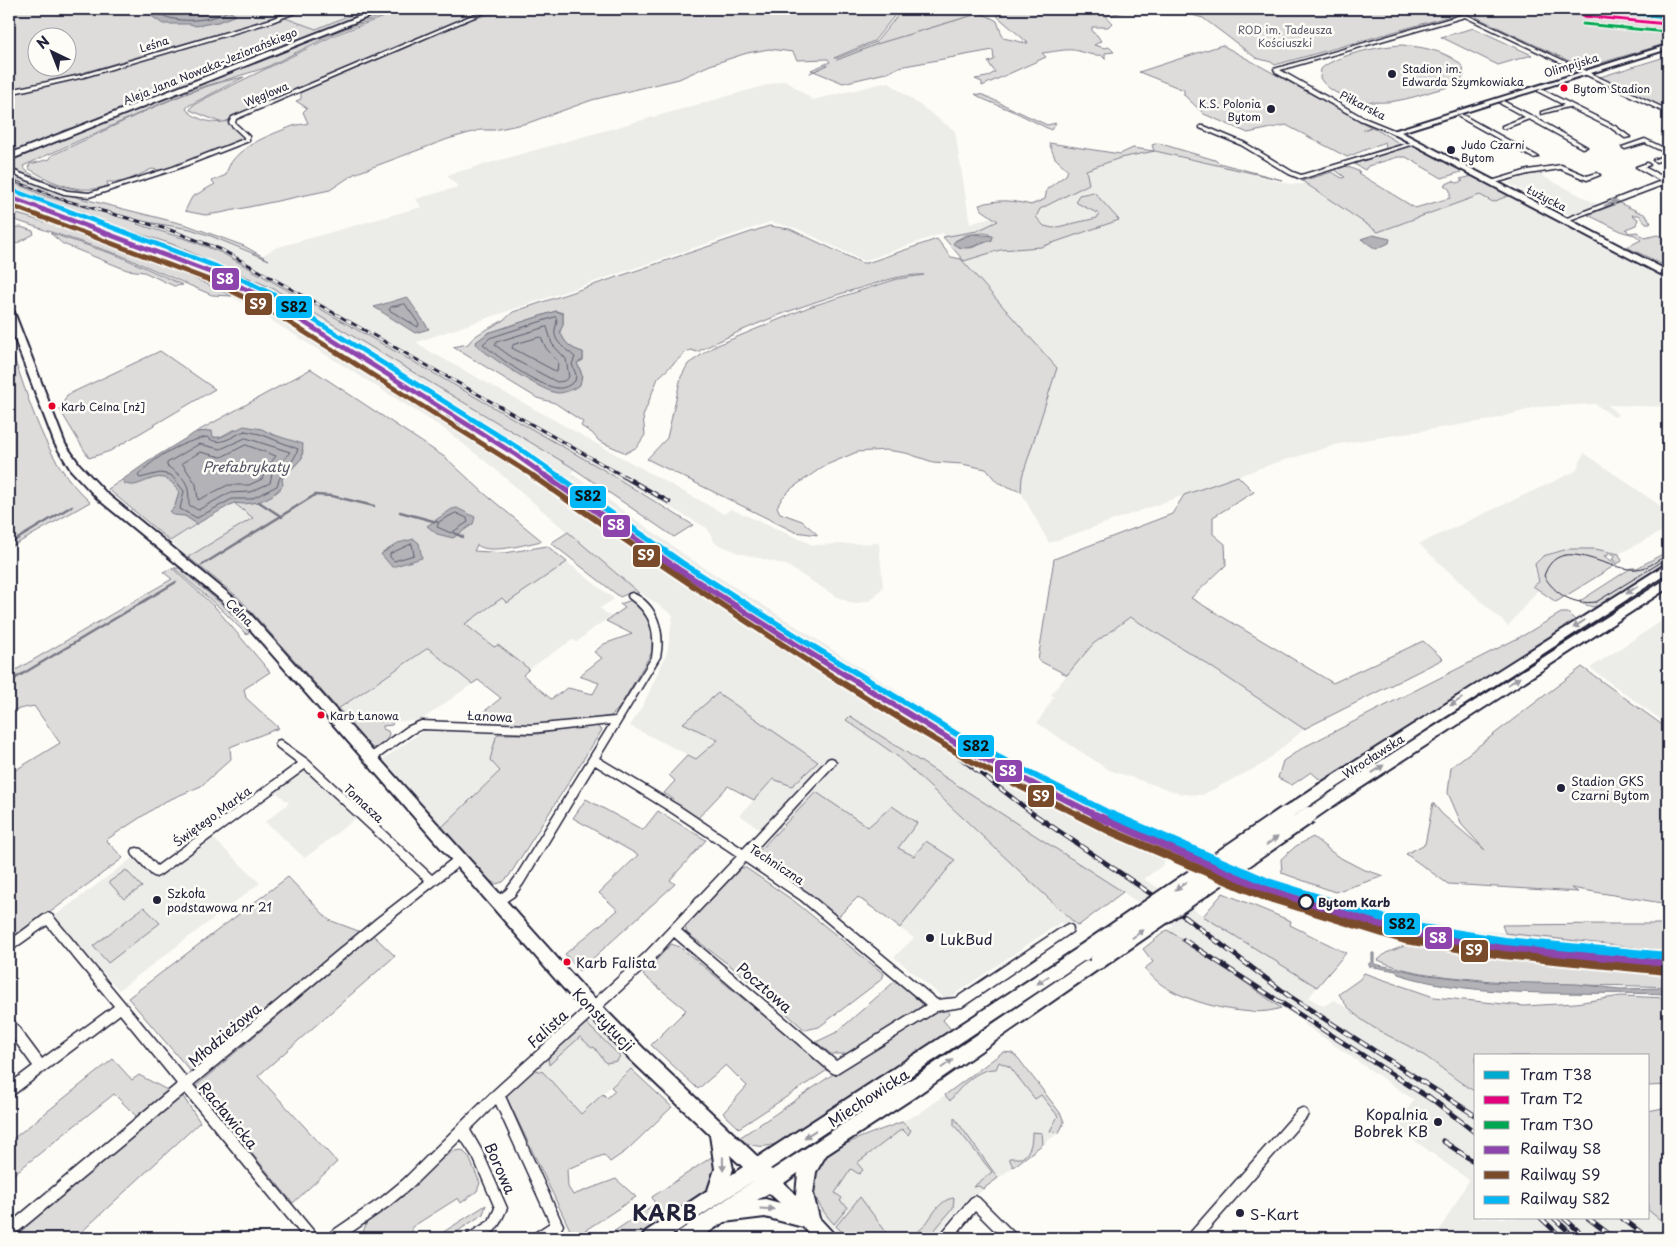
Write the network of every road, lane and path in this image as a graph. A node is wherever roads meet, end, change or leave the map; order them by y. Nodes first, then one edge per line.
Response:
1 (303, 9) edge
2 (384, 9) edge
3 (491, 9) edge
4 (1465, 12) edge
5 (1668, 47) edge
6 (1668, 52) edge
7 (1589, 74) junction
8 (1545, 91) junction
9 (9, 92) edge
10 (1560, 93) dead end
11 (1503, 103) junction
12 (1568, 105) junction
13 (1520, 106) dead end
14 (1512, 108) junction
15 (1668, 112) edge
16 (1467, 113) junction
17 (1543, 113) dead end
18 (1530, 117) junction
19 (1480, 120) dead end
20 (1472, 122) junction
21 (1504, 126) dead end
22 (1202, 127) dead end
23 (1394, 132) junction
24 (1627, 137) dead end
25 (1414, 142) junction
26 (1584, 147) dead end
27 (1625, 147) dead end
28 (1668, 154) edge
29 (1535, 157) dead end
30 (9, 158) edge
31 (1656, 160) dead end
32 (1647, 165) dead end
33 (9, 171) edge
34 (1597, 175) dead end
35 (1667, 181) edge
36 (1492, 182) junction
37 (1565, 220) junction
38 (1668, 275) edge
39 (9, 312) edge
40 (1668, 567) edge
41 (1668, 582) edge
42 (632, 596) dead end
43 (617, 720) junction
44 (280, 744) dead end
45 (371, 758) junction
46 (593, 759) junction
47 (831, 762) dead end
48 (305, 763) junction
49 (137, 852) dead end
50 (743, 857) junction
51 (460, 859) junction
52 (431, 880) junction
53 (498, 902) junction
54 (1068, 929) dead end
55 (675, 931) junction
56 (9, 947) edge
57 (1083, 953) joint
58 (1098, 961) joint
59 (935, 1006) junction
60 (120, 1008) junction
61 (592, 1008) junction
62 (9, 1024) edge
63 (40, 1066) junction
64 (185, 1086) junction
65 (9, 1090) edge
66 (498, 1094) junction
67 (1302, 1114) dead end
68 (463, 1130) junction
69 (718, 1131) junction
70 (827, 1144) junction
71 (758, 1168) junction
72 (770, 1182) junction
73 (715, 1196) junction
74 (719, 1215) junction
75 (813, 1226) junction
76 (9, 1232) edge
77 (349, 1234) edge
78 (312, 1238) edge
79 (332, 1238) edge
80 (472, 1238) edge
81 (537, 1238) edge
82 (651, 1238) edge
83 (684, 1238) edge
84 (826, 1238) edge
85 (945, 1238) edge
86 (1011, 1238) edge
87 (1193, 1238) edge

1 - 9 street, Leśna
2 - 30 main road, Aleja Jana Nowaka-Jeziorańskiego
3 - 33 street, Węglowa
4 - 7 street, Piłkarska
4 - 23 street, Piłkarska
5 - 7 street, Olimpijska
6 - 7 street, Olimpijska
7 - 8 street, Olimpijska
7 - 15 street, Piłkarska
8 - 10 street
8 - 11 street, Olimpijska
8 - 12 street
8 - 16 street, Olimpijska
11 - 14 street
11 - 16 street, Olimpijska
12 - 17 street
12 - 24 street
13 - 14 street
14 - 18 street
16 - 20 street
16 - 23 street, Olimpijska
16 - 25 street, Olimpijska
18 - 21 street
18 - 26 street
19 - 20 street
20 - 29 street
22 - 25 street
23 - 25 street, Piłkarska
25 - 36 street, Łużycka
27 - 28 street
28 - 31 street
32 - 35 street
34 - 36 street
37 -> 35 street
36 - 37 street, Łużycka
37 - 38 street, Łużycka
39 - 45 street, Celna
40 -> 57 street, Wrocławska, bridge
58 -> 41 street, Wrocławska, bridge
42 - 43 street
43 - 45 street, Łanowa
43 - 46 street
44 - 48 street, Tomasza
45 - 51 street, Celna
46 - 50 street, Techniczna
46 - 53 street
47 - 50 street, Falista
48 - 49 street, Świętego Marka
48 - 52 street, Tomasza
50 - 55 street, Falista
50 - 59 street, Techniczna
51 - 52 street, Młodzieżowa
51 - 53 street, Celna
52 - 64 street, Młodzieżowa
53 - 61 street, Konstytucji
54 - 59 street
55 - 59 street, Pocztowa
55 - 61 street, Falista
56 - 60 street, Racławicka
57 -> 71 street, Miechowicka
70 -> 58 street, Miechowicka
60 - 63 street
60 - 64 street, Racławicka
61 - 66 street, Falista
61 - 69 street, Konstytucji
62 - 63 street
63 - 65 street
64 - 76 street, Młodzieżowa
64 - 78 street, Racławicka
66 - 68 street, Falista
66 - 81 street
67 - 87 street
68 - 77 street, Falista
68 - 80 street, Borowa
69 - 71 street, Konstytucji
69 -> 73 street
70 - 72 street, Miechowicka
70 - 75 street
71 - 72 street, Konstytucji
71 - 73 street, Miechowicka
72 - 74 street, Miechowicka
72 - 75 street, Konstytucji
73 - 82 street, Miechowicka
74 -> 75 street
74 - 83 street, Miechowicka
75 - 84 street, Konstytucji
77 - 79 street, Falista
85 - 86 street

